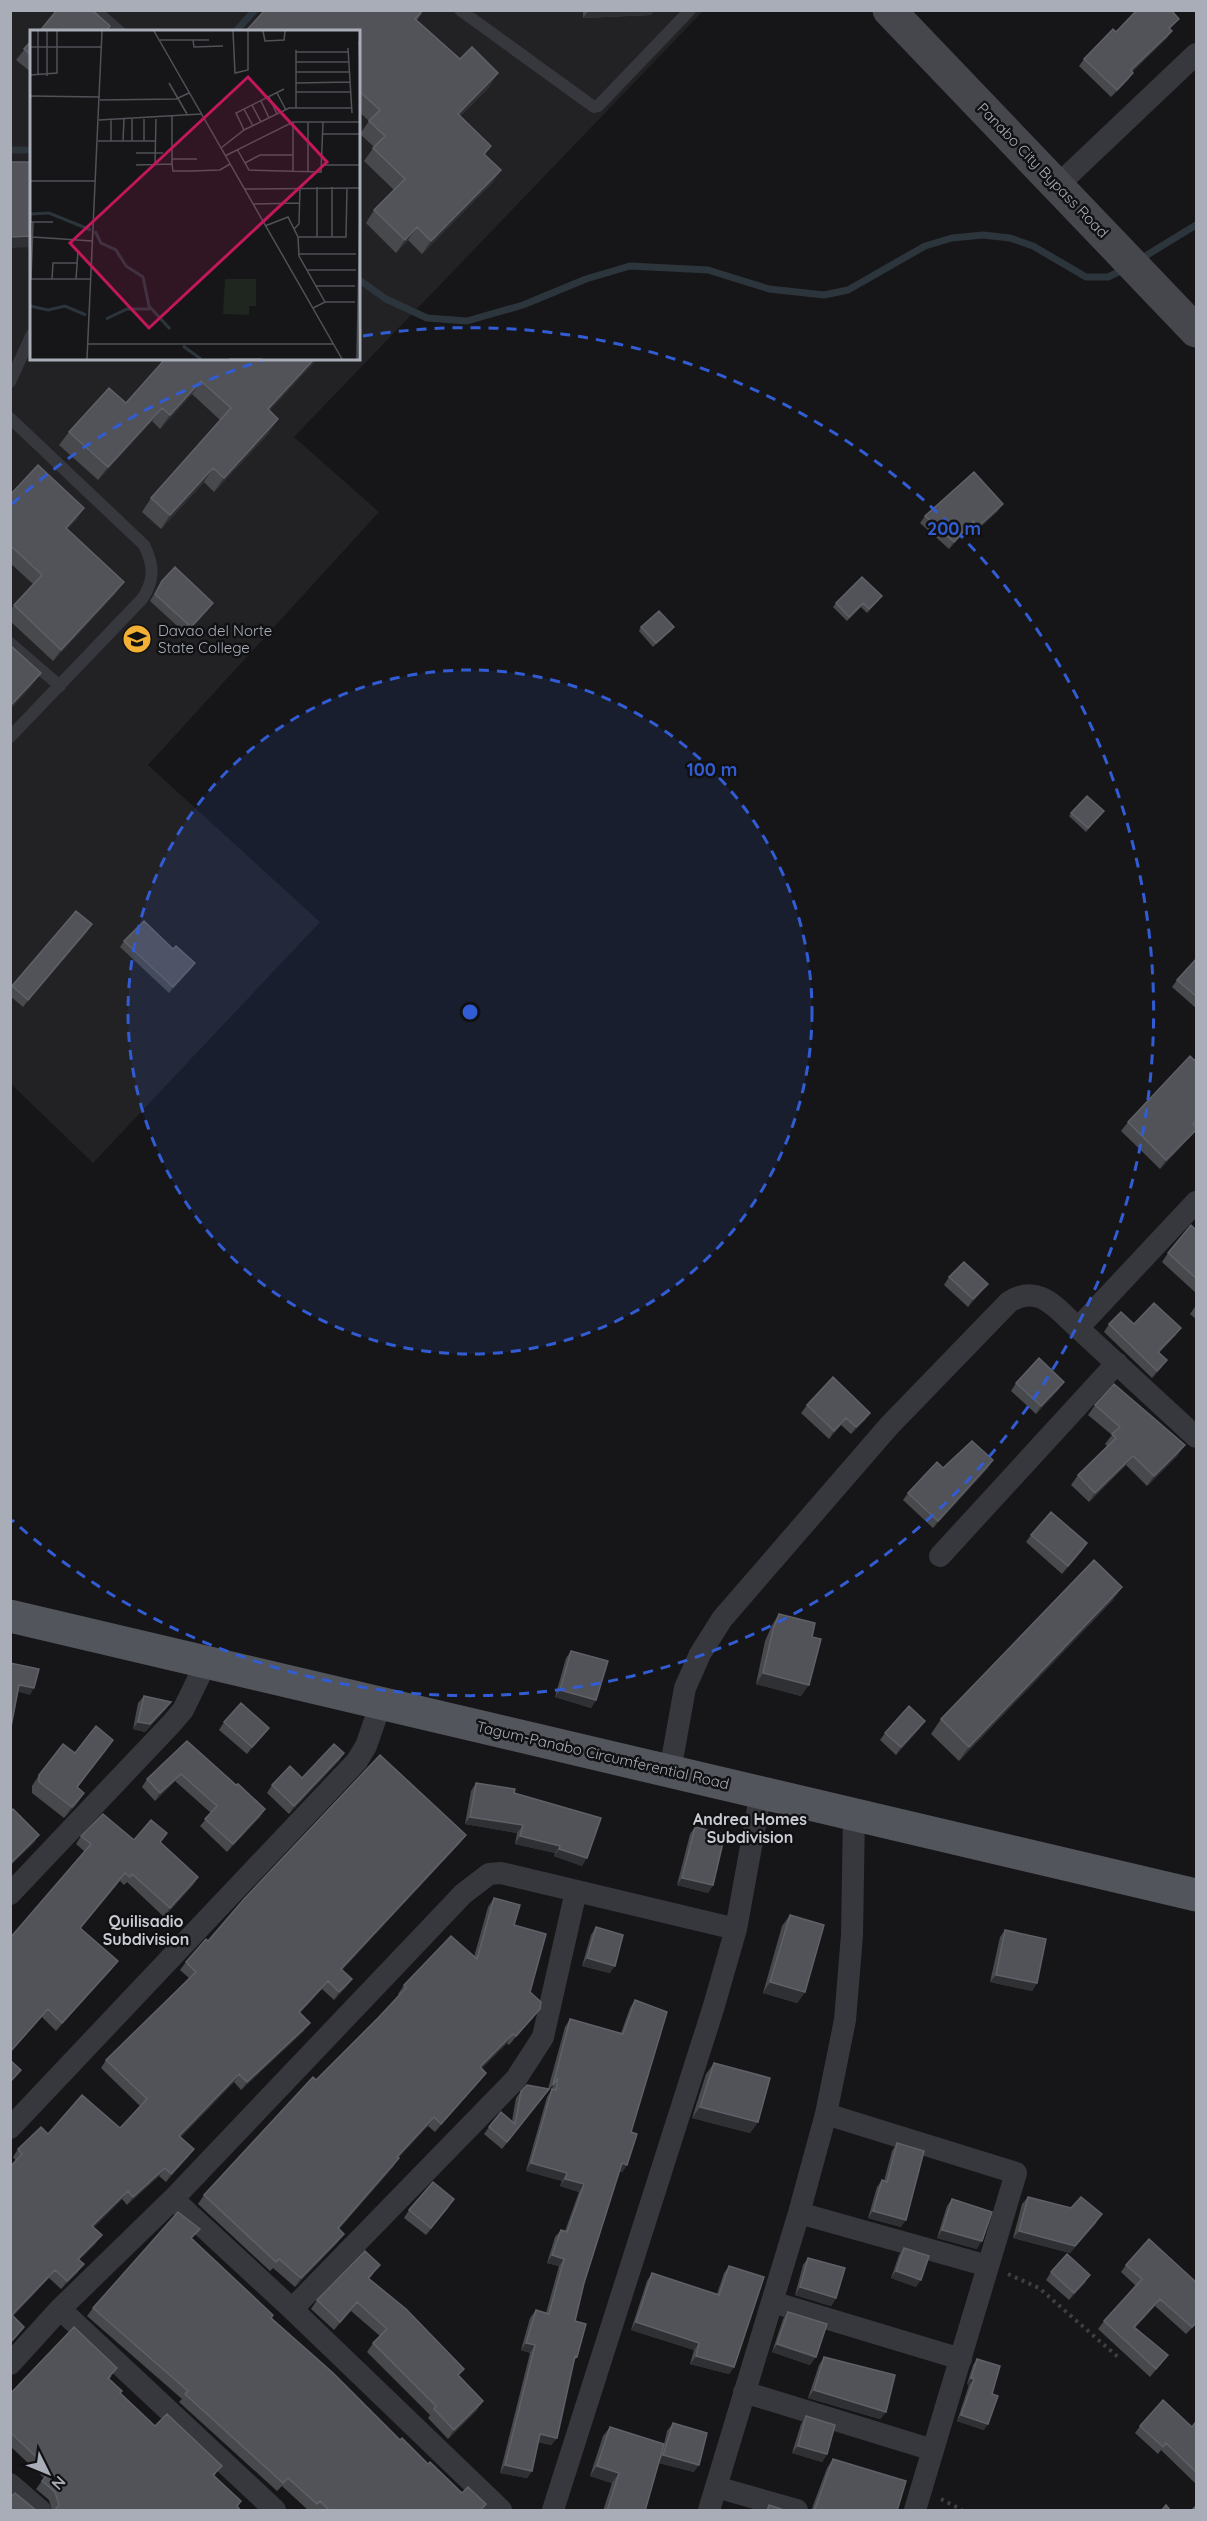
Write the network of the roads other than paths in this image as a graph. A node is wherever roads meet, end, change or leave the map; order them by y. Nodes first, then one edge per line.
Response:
1 (95, 10) edge
2 (460, 10) edge
3 (690, 10) edge
4 (890, 10) edge
5 (118, 30) edge
6 (1197, 54) edge
7 (1058, 185) junction
8 (1197, 331) edge
9 (30, 338) edge
10 (10, 382) edge
11 (10, 418) edge
12 (10, 643) edge
13 (60, 686) junction
14 (10, 736) edge
15 (1196, 1204) edge
16 (1078, 1328) junction
17 (1118, 1363) junction
18 (1197, 1437) edge
19 (940, 1556) dead end
20 (10, 1616) edge
21 (206, 1663) junction
22 (381, 1703) junction
23 (670, 1771) junction
24 (761, 1792) junction
25 (854, 1814) junction
26 (576, 1891) junction
27 (10, 1894) edge
28 (1197, 1894) edge
29 (736, 1929) junction
30 (826, 2114) junction
31 (10, 2128) edge
32 (173, 2199) junction
33 (799, 2213) junction
34 (988, 2266) junction
35 (772, 2302) junction
36 (60, 2309) junction
37 (292, 2309) junction
38 (961, 2359) junction
39 (10, 2364) edge
40 (744, 2392) junction
41 (933, 2450) junction
42 (10, 2484) edge
43 (716, 2487) junction
44 (40, 2511) edge
45 (275, 2511) edge
46 (501, 2511) edge
47 (553, 2511) edge
48 (709, 2511) edge
49 (797, 2511) edge
50 (915, 2511) edge

1 - 5 lane
2 - 3 lane
4 - 7 main road, Panabo City Bypass Road
6 - 7 street
7 - 8 main road, Panabo City Bypass Road
9 - 10 lane
11 - 13 lane
12 - 13 lane
13 - 14 lane
15 - 16 street
16 - 17 street
16 - 23 street
17 - 18 street
17 - 19 street
20 - 21 main road, Tagum-Panabo Circumferential Road
21 - 22 main road, Tagum-Panabo Circumferential Road
21 - 27 street
22 - 23 main road, Tagum-Panabo Circumferential Road
22 - 31 street
23 - 24 main road, Tagum-Panabo Circumferential Road
24 - 25 main road, Tagum-Panabo Circumferential Road
24 - 29 street
25 - 28 main road, Tagum-Panabo Circumferential Road
25 - 30 street
26 - 29 street
26 - 32 street
26 - 37 street
29 - 47 street
30 - 33 street
30 - 34 street
32 - 36 street
32 - 37 street
33 - 34 street
33 - 35 street
34 - 38 street
35 - 38 street
35 - 40 street
36 - 39 street
36 - 45 street
37 - 46 street
38 - 41 street
40 - 41 street
40 - 43 street
41 - 50 street
42 - 44 street
43 - 48 street
43 - 49 street

